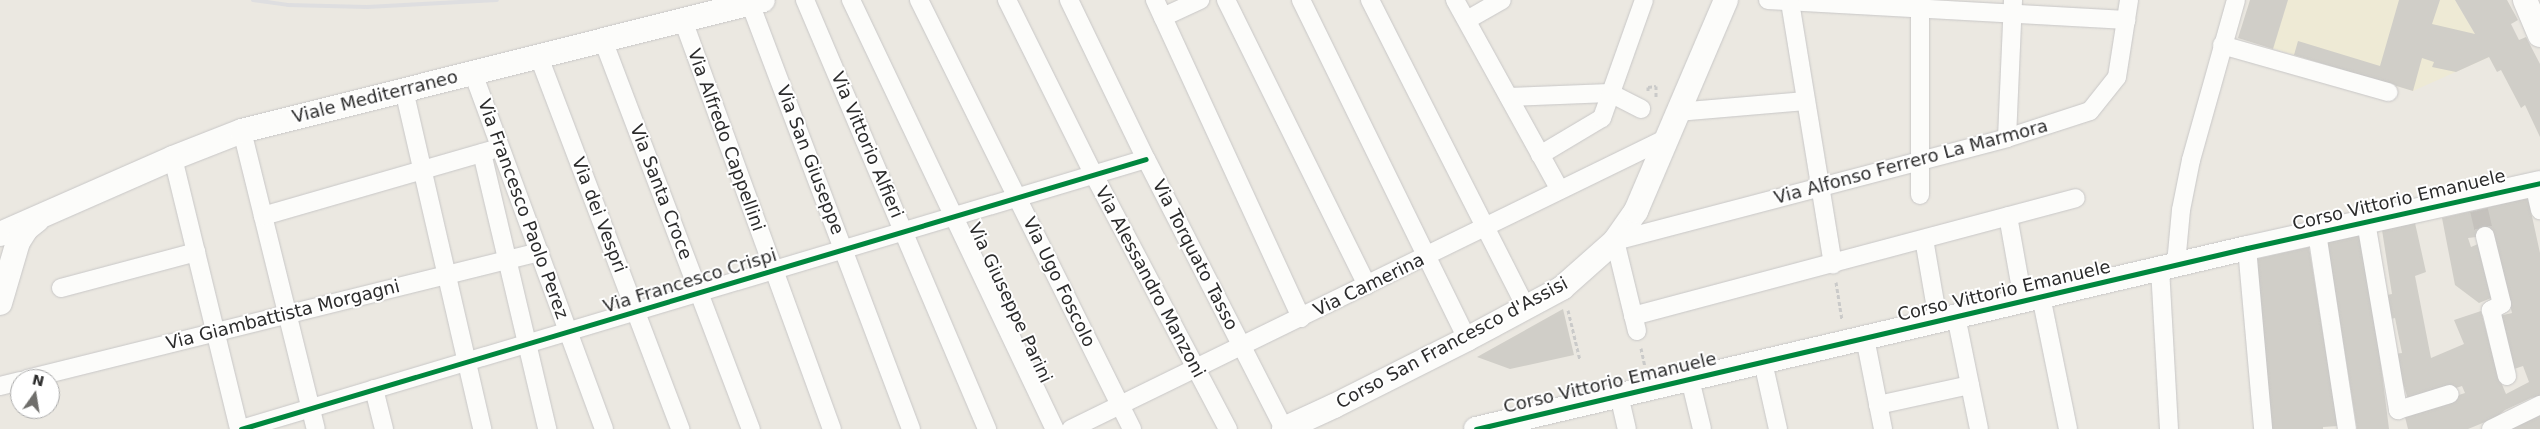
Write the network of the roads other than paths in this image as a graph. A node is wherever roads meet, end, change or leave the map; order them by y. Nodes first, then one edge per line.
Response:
1 (805, 0) edge
2 (851, 0) edge
3 (919, 0) edge
4 (1008, 0) edge
5 (1069, 0) edge
6 (1155, 0) edge
7 (1200, 0) edge
8 (1226, 0) edge
9 (1301, 0) edge
10 (1370, 0) edge
11 (1455, 0) edge
12 (1502, 0) edge
13 (1644, 0) edge
14 (1726, 0) edge
15 (1768, 0) edge
16 (2129, 0) edge
17 (2236, 0) edge
18 (2525, 0) edge
19 (757, 1) edge
20 (1790, 2) junction
21 (1919, 4) edge
22 (2013, 7) edge
23 (1163, 17) junction
24 (682, 20) junction
25 (1467, 20) junction
26 (2126, 20) junction
27 (2540, 35) edge
28 (603, 40) junction
29 (2222, 45) junction
30 (539, 57) junction
31 (473, 73) junction
32 (404, 90) junction
33 (1610, 92) junction
34 (2388, 92) dead end
35 (1508, 97) junction
36 (1806, 102) junction
37 (1641, 109) dead end
38 (1677, 112) junction
39 (242, 131) junction
40 (1667, 138) junction
41 (2007, 138) junction
42 (501, 148) junction
43 (482, 153) junction
44 (1540, 155) junction
45 (173, 158) junction
46 (1146, 159) junction
47 (1920, 160) junction
48 (423, 170) junction
49 (1094, 174) junction
50 (2537, 183) edge
51 (1820, 187) junction
52 (1560, 190) junction
53 (1920, 195) dead end
54 (1017, 197) junction
55 (2076, 198) dead end
56 (2540, 210) edge
57 (264, 216) junction
58 (954, 216) junction
59 (2008, 216) junction
60 (41, 217) junction
61 (2366, 222) junction
62 (1485, 228) junction
63 (903, 231) junction
64 (2317, 233) junction
65 (0, 234) edge
66 (2485, 236) tunnel mouth
67 (1924, 239) junction
68 (1614, 241) junction
69 (0, 246) edge
70 (2247, 248) junction
71 (843, 249) junction
72 (196, 252) junction
73 (539, 252) junction
74 (1425, 258) junction
75 (507, 259) junction
76 (1833, 264) junction
77 (2168, 266) junction
78 (774, 270) junction
79 (447, 274) junction
80 (1367, 285) junction
81 (61, 288) dead end
82 (699, 292) junction
83 (1, 298) edge
84 (2032, 298) junction
85 (1526, 307) junction
86 (636, 311) junction
87 (288, 314) junction
88 (1301, 318) junction
89 (1947, 318) junction
90 (568, 331) junction
91 (216, 332) junction
92 (1467, 339) junction
93 (1855, 340) junction
94 (527, 344) junction
95 (1242, 346) junction
96 (467, 362) junction
97 (1763, 362) junction
98 (1196, 368) junction
99 (60, 371) edge
100 (2507, 376) dead end
101 (1690, 378) junction
102 (1970, 385) junction
103 (374, 389) junction
104 (2450, 394) dead end
105 (1619, 396) junction
106 (1120, 405) junction
107 (1878, 405) junction
108 (2540, 405) edge
109 (311, 408) junction
110 (240, 429) edge
111 (316, 429) edge
112 (384, 429) edge
113 (482, 429) edge
114 (547, 429) edge
115 (604, 429) edge
116 (680, 429) edge
117 (751, 429) edge
118 (832, 429) edge
119 (911, 429) edge
120 (987, 429) edge
121 (1055, 429) edge
122 (1070, 429) edge
123 (1132, 429) edge
124 (1228, 429) edge
125 (1284, 429) edge
126 (1477, 429) edge
127 (1627, 429) edge
128 (1702, 429) edge
129 (1778, 429) edge
130 (1883, 429) edge
131 (1979, 429) edge
132 (2068, 429) edge
133 (2169, 429) edge
134 (2263, 429) edge
135 (2347, 429) edge
136 (2491, 429) edge

1 - 63 street, Via Vittorio Alfieri
2 - 58 street, Via Giuseppe Parini
3 - 54 street, Via Ugo Foscolo
4 - 49 street, Via Alessandro Manzoni
5 - 46 street, Via Torquato Tasso
6 - 23 street
7 - 23 street
8 - 80 street
9 - 74 street
10 - 62 street
11 - 25 street
12 - 25 street
13 - 33 street
14 - 38 street, Corso San Francesco d'Assisi
15 - 20 street
16 - 26 street, Via Alfonso Ferrero La Marmora
17 - 29 street
18 - 27 street
19 - 24 street, Viale Mediterraneo
19 - 71 street, Via San Giuseppe
20 - 21 street
20 - 36 street
21 - 22 street
21 - 47 street
22 - 26 street
22 - 41 street
23 - 88 street
24 - 28 street, Viale Mediterraneo
24 - 78 street, Via Alfredo Cappellini
25 - 35 street
26 - 41 street, Via Alfonso Ferrero La Marmora
28 - 30 street, Viale Mediterraneo
28 - 82 street, Via Santa Croce
29 - 34 street
29 - 77 street
30 - 31 street, Viale Mediterraneo
30 - 86 street, Via dei Vespri
31 - 32 street, Viale Mediterraneo
31 - 42 street, Via Francesco Paolo Perez
32 - 39 street, Viale Mediterraneo
32 - 48 street
33 - 35 street
33 - 37 street
33 - 44 street
35 - 44 street
36 - 38 street
36 - 51 street
38 - 40 street, Corso San Francesco d'Assisi
39 - 45 street, Viale Mediterraneo
39 - 57 street
40 - 52 street, Via Camerina
40 - 68 street, Corso San Francesco d'Assisi
41 - 47 street, Via Alfonso Ferrero La Marmora
42 - 43 street
42 - 73 street, Via Francesco Paolo Perez
43 - 48 street
43 - 75 street
44 - 52 street
45 - 60 street, Viale Mediterraneo
45 - 72 street
46 - 49 street, Via Francesco Crispi
46 - 95 street, Via Torquato Tasso
47 - 51 street, Via Alfonso Ferrero La Marmora
47 - 53 street
48 - 57 street
48 - 79 street
49 - 54 street, Via Francesco Crispi
49 - 98 street, Via Alessandro Manzoni
50 - 56 street
50 - 61 street, Corso Vittorio Emanuele
51 - 68 street, Via Alfonso Ferrero La Marmora
51 - 76 street
52 - 62 street, Via Camerina
54 - 58 street, Via Francesco Crispi
54 - 106 street, Via Ugo Foscolo
55 - 59 street
57 - 87 street
58 - 63 street, Via Francesco Crispi
58 - 121 street, Via Giuseppe Parini
59 - 67 street
59 - 84 street
60 - 65 street, Viale Mediterraneo
60 - 83 street
61 - 64 street, Corso Vittorio Emanuele
61 - 104 street
62 - 74 street, Via Camerina
62 - 85 street
63 - 71 street, Via Francesco Crispi
63 - 120 street, Via Vittorio Alfieri
64 - 70 street, Corso Vittorio Emanuele
64 - 135 street
66 - 100 street
67 - 76 street
67 - 89 street
68 - 76 street
68 - 85 street, Corso San Francesco d'Assisi
69 - 83 street
70 - 77 street, Corso Vittorio Emanuele
70 - 134 street
71 - 78 street, Via Francesco Crispi
71 - 119 street, Via San Giuseppe
72 - 81 street
72 - 91 street
73 - 75 street, Via Giambattista Morgagni
73 - 90 street, Via Francesco Paolo Perez
74 - 80 street, Via Camerina
74 - 92 street
75 - 79 street, Via Giambattista Morgagni
75 - 94 street
77 - 84 street, Corso Vittorio Emanuele
77 - 133 street
78 - 82 street, Via Francesco Crispi
78 - 118 street, Via Alfredo Cappellini
79 - 87 street, Via Giambattista Morgagni
79 - 96 street
80 - 88 street, Via Camerina
82 - 86 street, Via Francesco Crispi
82 - 117 street, Via Santa Croce
84 - 89 street, Corso Vittorio Emanuele
84 - 132 street
85 - 92 street, Corso San Francesco d'Assisi
86 - 90 street, Via Francesco Crispi
86 - 116 street, Via dei Vespri
87 - 91 street, Via Giambattista Morgagni
87 - 109 street
88 - 95 street, Via Camerina
89 - 93 street, Corso Vittorio Emanuele
89 - 102 street
90 - 94 street, Via Francesco Crispi
90 - 115 street, Via Francesco Paolo Perez
91 - 99 street, Via Giambattista Morgagni
91 - 110 street
92 - 125 street, Corso San Francesco d'Assisi
93 - 97 street, Corso Vittorio Emanuele
93 - 107 street
94 - 96 street, Via Francesco Crispi
94 - 114 street
95 - 98 street, Via Camerina
95 - 125 street, Via Torquato Tasso
96 - 103 street, Via Francesco Crispi
96 - 113 street
97 - 101 street, Corso Vittorio Emanuele
97 - 129 street
98 - 106 street, Via Camerina
98 - 124 street, Via Alessandro Manzoni
101 - 105 street, Corso Vittorio Emanuele
101 - 128 street
102 - 107 street
102 - 131 street
103 - 109 street, Via Francesco Crispi
103 - 112 street
105 - 126 street, Corso Vittorio Emanuele
105 - 127 street
106 - 122 street, Via Camerina
106 - 123 street, Via Ugo Foscolo
107 - 130 street
108 - 136 street
109 - 110 street, Via Francesco Crispi
109 - 111 street

